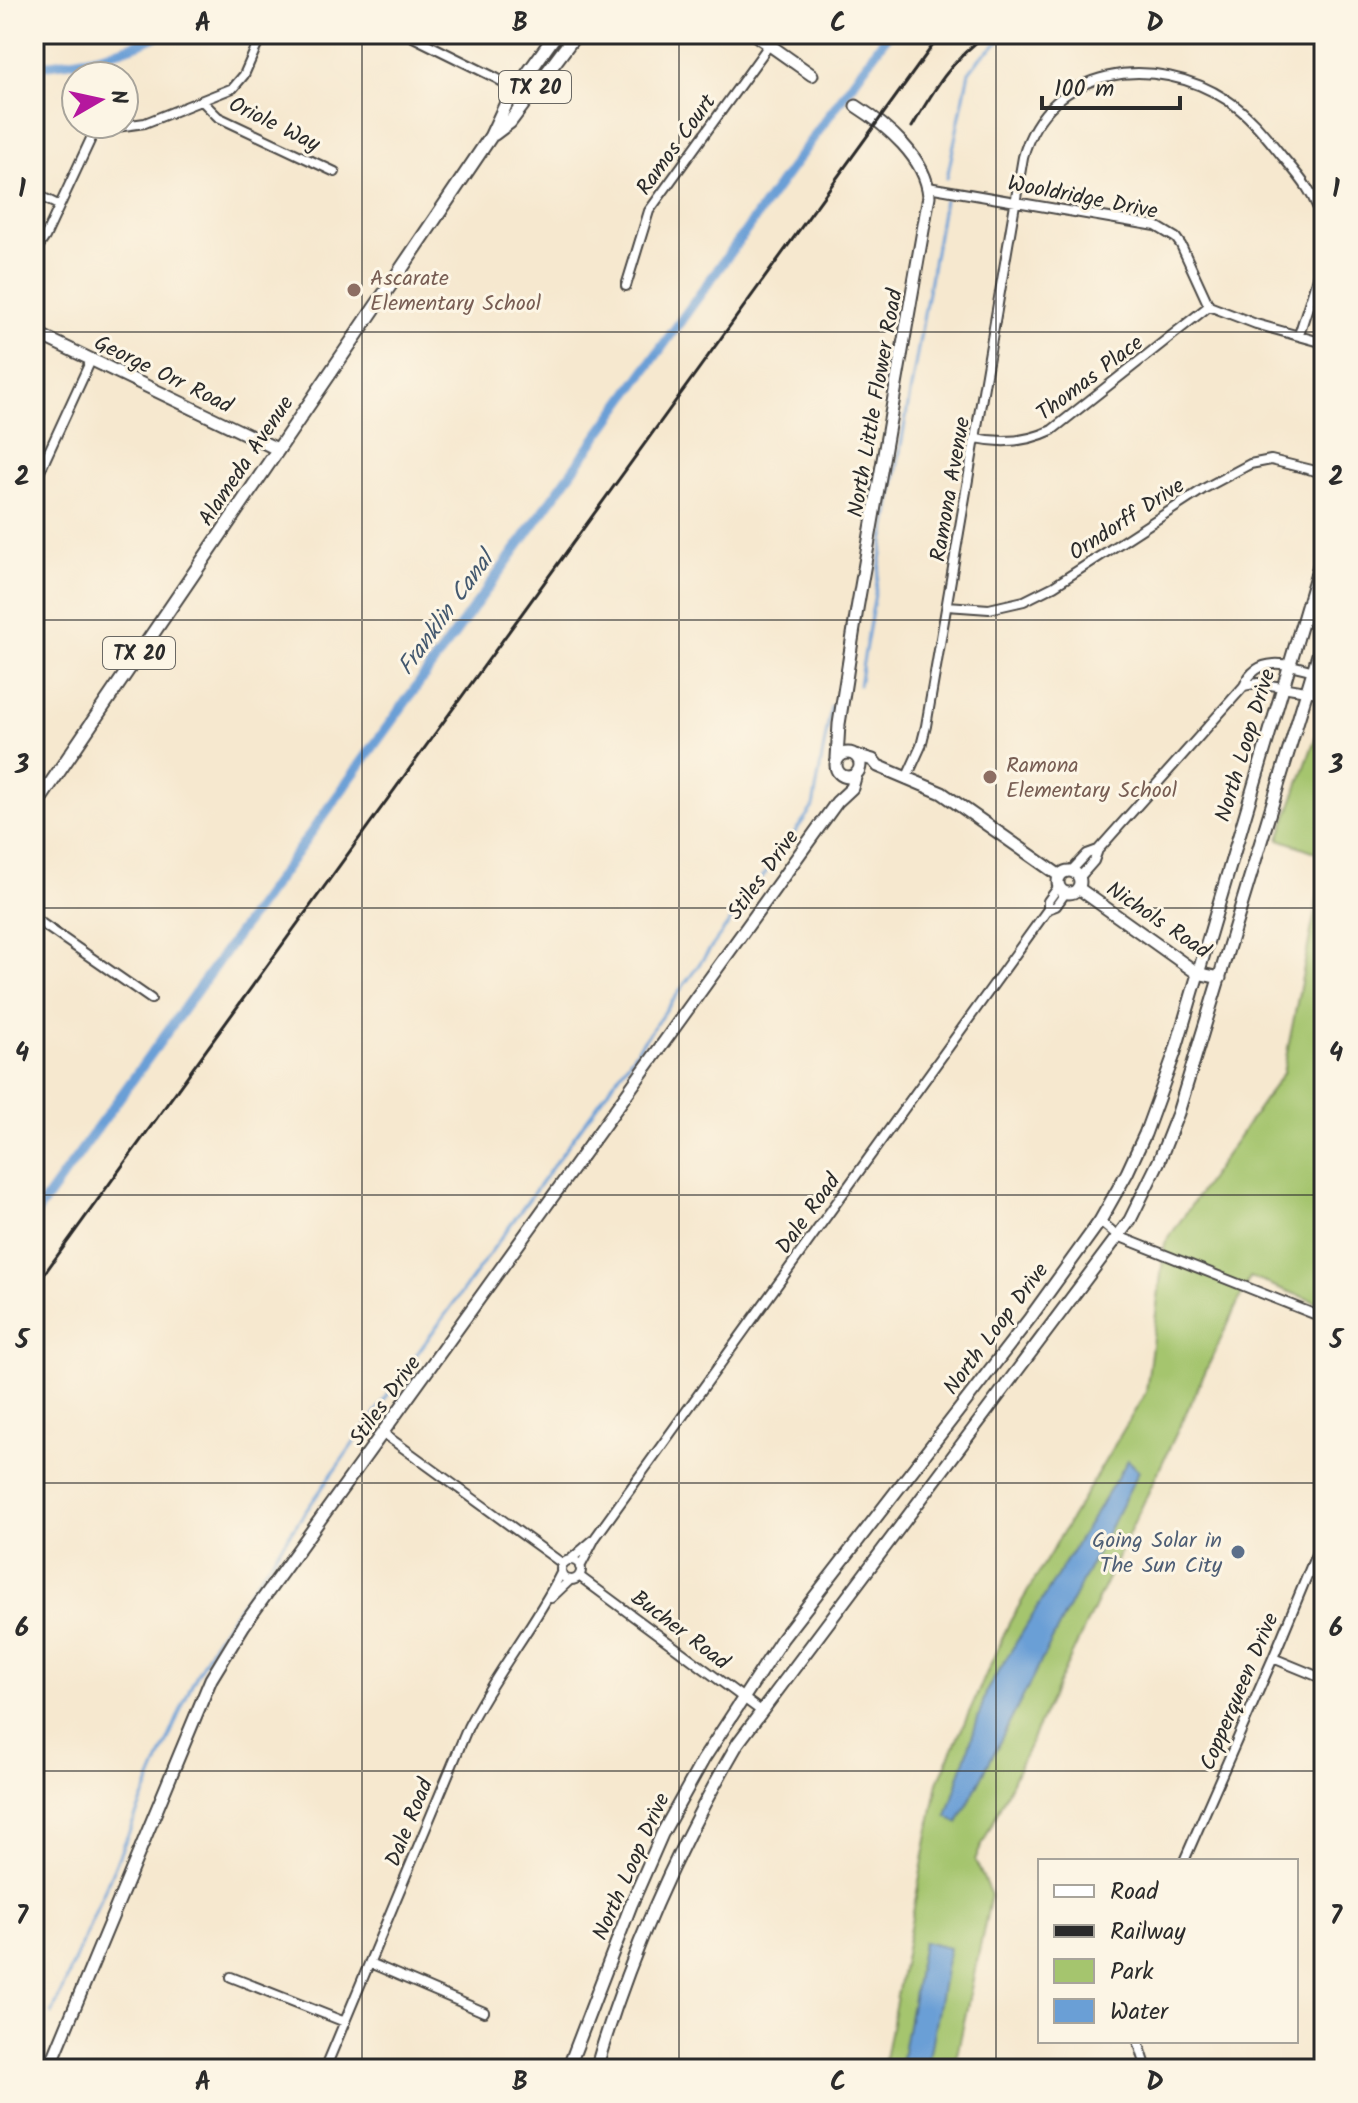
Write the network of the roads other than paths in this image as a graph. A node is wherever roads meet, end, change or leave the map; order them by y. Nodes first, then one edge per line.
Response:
1 (262, 34) edge
2 (407, 34) edge
3 (556, 34) edge
4 (576, 34) edge
5 (754, 34) edge
6 (777, 34) edge
7 (768, 45) junction
8 (812, 75) dead end
9 (516, 90) junction
10 (202, 101) junction
11 (856, 106) dead end
12 (491, 136) junction
13 (335, 172) dead end
14 (928, 187) junction
15 (34, 193) edge
16 (1016, 201) junction
17 (58, 205) junction
18 (34, 253) edge
19 (626, 286) dead end
20 (1209, 306) junction
21 (34, 332) edge
22 (1299, 335) junction
23 (1324, 343) edge
24 (91, 360) junction
25 (976, 438) junction
26 (277, 449) junction
27 (1324, 473) edge
28 (34, 484) edge
29 (1324, 549) edge
30 (947, 606) junction
31 (1324, 635) edge
32 (1289, 665) junction
33 (1318, 672) edge
34 (1244, 686) junction
35 (1282, 686) junction
36 (1307, 690) junction
37 (1324, 694) edge
38 (840, 736) junction
39 (855, 754) junction
40 (837, 764) junction
41 (878, 766) junction
42 (858, 772) junction
43 (906, 779) junction
44 (40, 790) edge
45 (837, 802) junction
46 (34, 808) edge
47 (1069, 882) junction
48 (34, 918) edge
49 (1197, 973) junction
50 (1220, 978) junction
51 (151, 999) dead end
52 (1100, 1221) junction
53 (1118, 1236) junction
54 (1324, 1318) edge
55 (384, 1434) junction
56 (921, 1459) junction
57 (939, 1472) junction
58 (1324, 1535) edge
59 (595, 1538) junction
60 (565, 1566) junction
61 (576, 1574) junction
62 (547, 1601) junction
63 (1273, 1658) junction
64 (1324, 1679) edge
65 (742, 1697) junction
66 (761, 1711) junction
67 (1185, 1859) edge
68 (610, 1960) junction
69 (370, 1963) junction
70 (629, 1968) junction
71 (231, 1977) dead end
72 (484, 2012) dead end
73 (345, 2022) junction
74 (1139, 2043) edge
75 (49, 2069) edge
76 (325, 2069) edge
77 (568, 2069) edge
78 (596, 2069) edge
79 (1147, 2069) edge

1 - 10 street
2 - 9 street
3 - 9 main road, Alameda Avenue / TX 20
4 - 12 main road, Alameda Avenue / TX 20
5 - 7 main road
6 - 7 street, Ramos Court
7 - 8 main road
7 - 19 street, Ramos Court
9 - 12 main road, Alameda Avenue / TX 20
10 - 13 street, Oriole Way
10 - 17 street
11 - 14 main road
12 - 26 main road, Alameda Avenue / TX 20
14 - 16 street, Wooldridge Drive
14 - 38 main road, North Little Flower Road
15 - 17 street
16 - 20 street, Wooldridge Drive
16 - 22 street, Ramona Avenue
16 - 25 street, Ramona Avenue
17 - 18 street
20 - 22 street
20 - 25 street, Thomas Place
21 - 24 main road, George Orr Road
22 - 23 street
24 - 26 main road, George Orr Road
24 - 28 street
25 - 30 street, Ramona Avenue
26 - 44 main road, Alameda Avenue / TX 20
27 - 30 street, Orndorff Drive
29 - 32 main road, North Loop Drive
30 - 43 street, Ramona Avenue
31 - 33 main road, North Loop Drive
32 - 33 street, Dale Road
32 - 34 street, Dale Road
32 - 35 main road, North Loop Drive
33 - 36 main road, North Loop Drive
34 - 35 street
34 - 47 street, Dale Road
35 - 36 street
35 - 49 main road, North Loop Drive
36 - 37 street
36 - 50 main road, North Loop Drive
38 - 39 main road
38 - 40 main road, North Little Flower Road
39 - 40 main road
39 - 41 main road, Nichols Road
39 - 42 main road
40 - 42 main road
40 - 45 main road
41 - 42 main road
41 - 43 main road, Nichols Road
42 - 45 main road, Stiles Drive
43 - 47 main road, Nichols Road
44 - 46 main road, Alameda Avenue / TX 20
45 - 55 main road, Stiles Drive
47 - 49 main road, Nichols Road
47 - 59 street, Dale Road
48 - 51 street
49 - 50 main road, Nichols Road
49 - 52 main road, North Loop Drive
50 - 53 main road, North Loop Drive
52 - 53 street
52 - 56 main road, North Loop Drive
53 - 54 street
53 - 57 main road, North Loop Drive
55 - 60 street
55 - 75 main road, Stiles Drive
56 - 57 main road
56 - 65 main road, North Loop Drive
57 - 66 main road, North Loop Drive
58 - 63 street, Copperqueen Drive
59 - 60 street, Dale Road
59 - 61 street, Dale Road
60 - 61 street
60 - 61 street
60 - 62 street, Dale Road
61 - 62 street, Dale Road
61 - 65 street, Bucher Road
62 - 69 street, Dale Road
63 - 64 street
63 - 67 street, Copperqueen Drive
65 - 66 street, Bucher Road
65 - 68 main road, North Loop Drive
66 - 70 main road, North Loop Drive
68 - 70 main road
68 - 77 main road, North Loop Drive
69 - 72 street
69 - 73 street, Dale Road
70 - 78 main road, North Loop Drive
71 - 73 street
73 - 76 street, Dale Road
74 - 79 street

